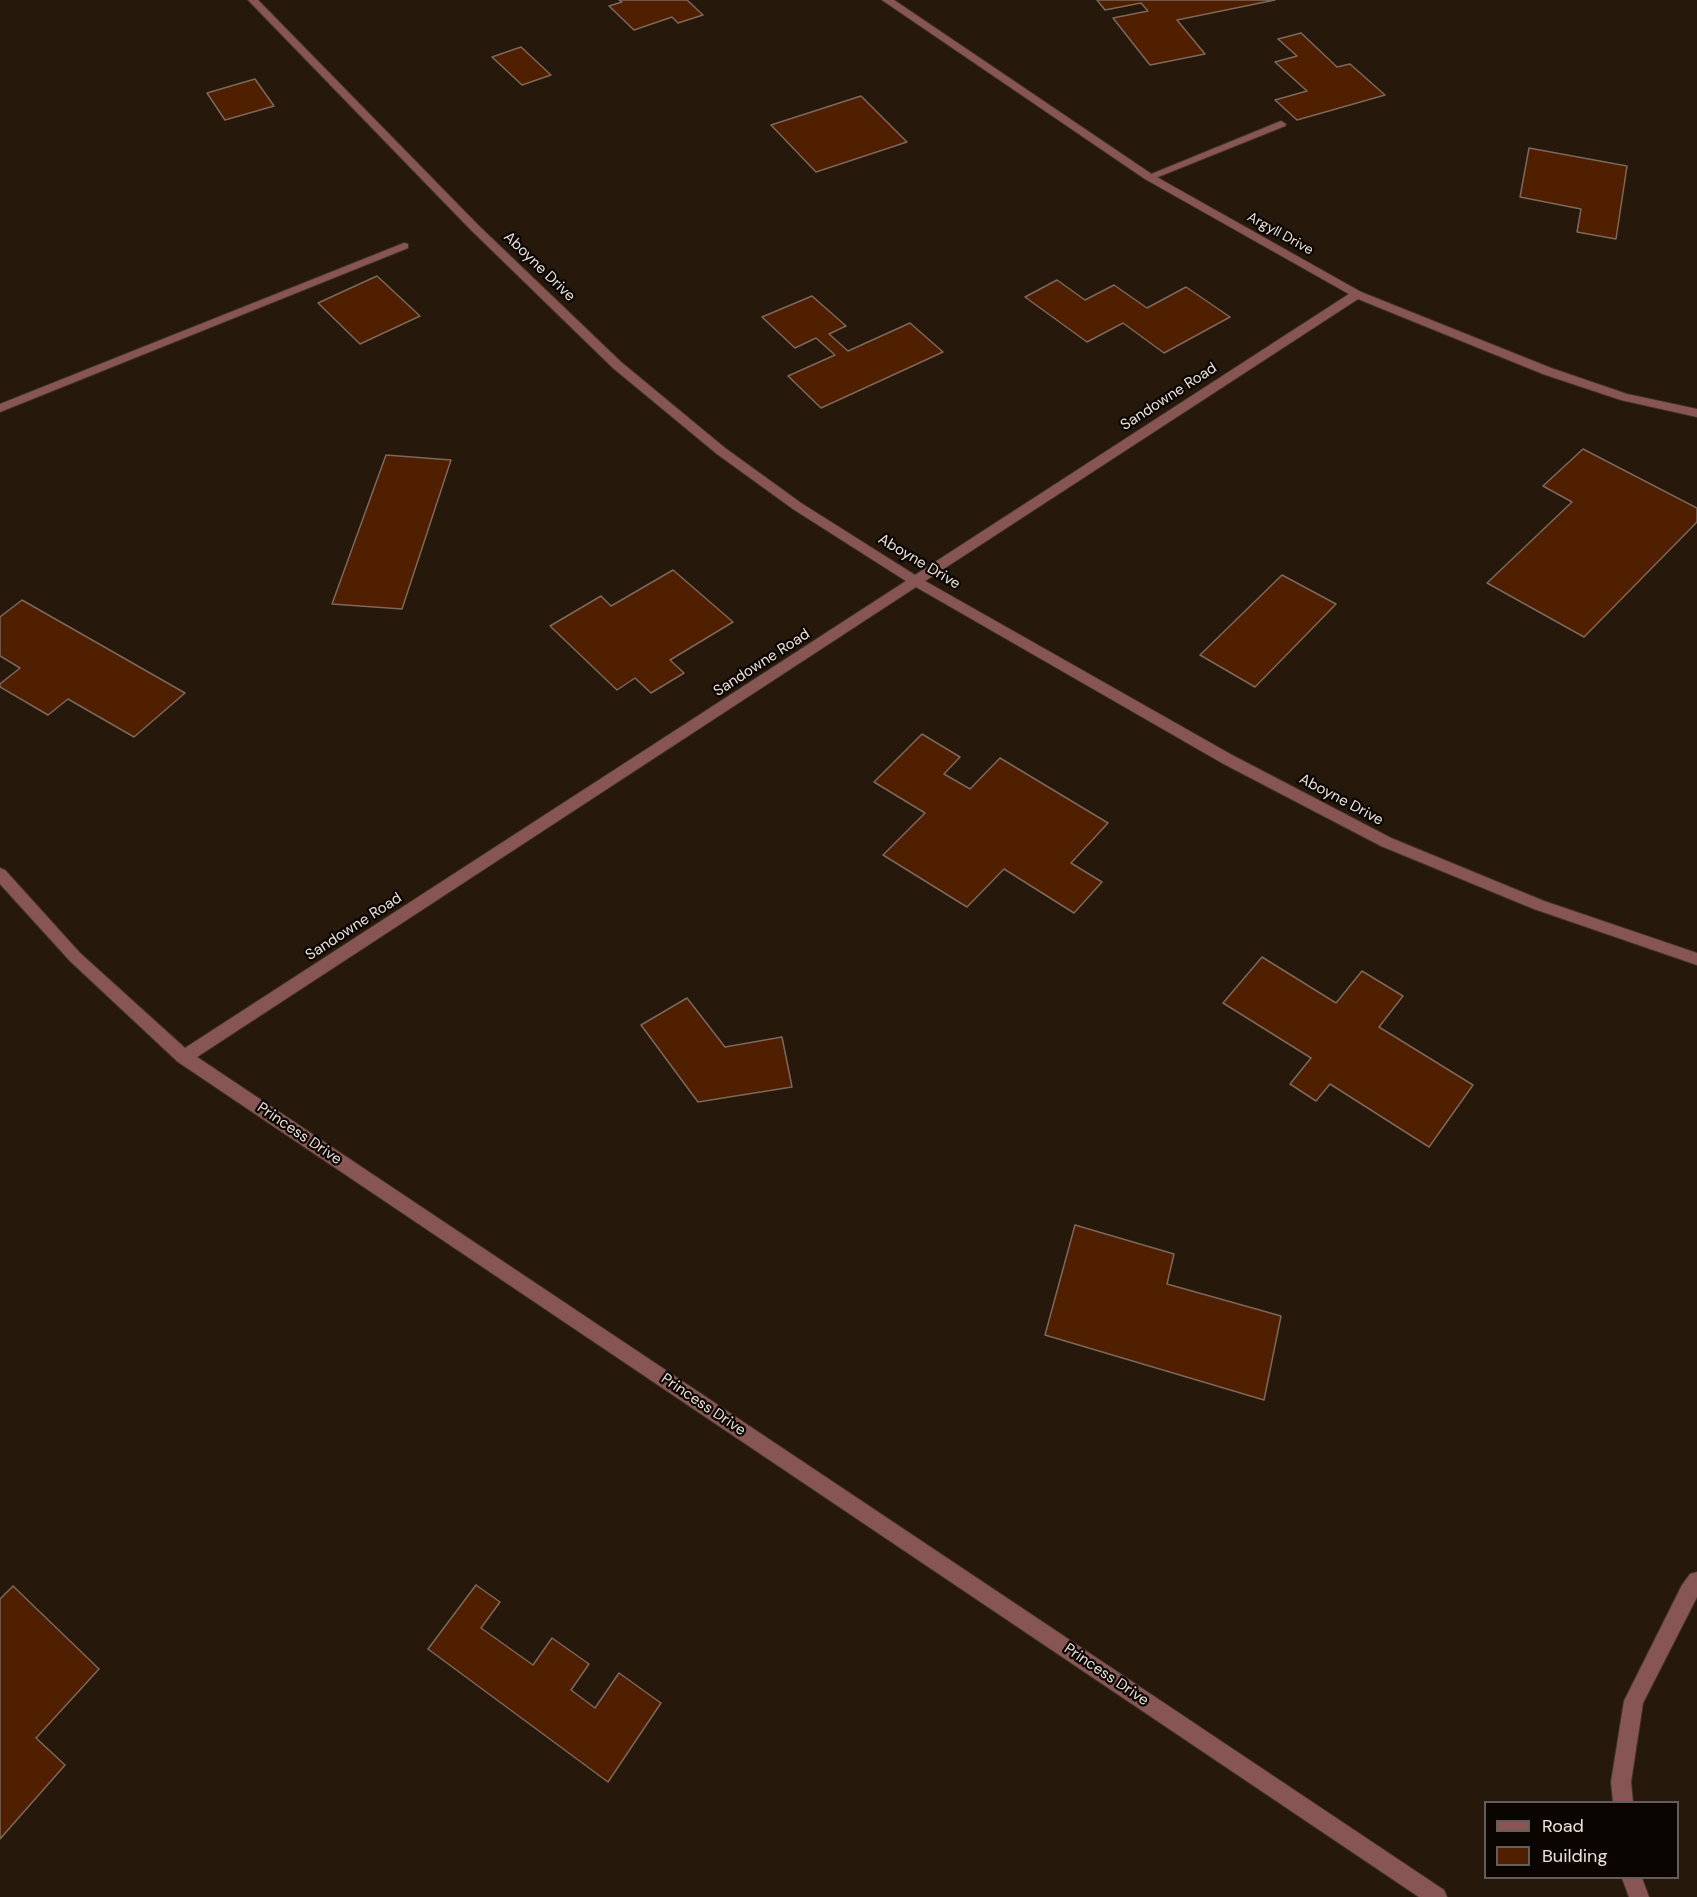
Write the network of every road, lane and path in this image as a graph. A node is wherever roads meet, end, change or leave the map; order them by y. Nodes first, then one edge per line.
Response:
1 (253, 0) edge
2 (887, 0) edge
3 (1281, 124) dead end
4 (1149, 177) junction
5 (404, 246) dead end
6 (1357, 294) junction
7 (0, 408) edge
8 (1697, 413) edge
9 (917, 582) junction
10 (0, 874) edge
11 (1697, 959) edge
12 (184, 1057) junction
13 (1697, 1581) edge
14 (1623, 1801) edge
15 (1632, 1879) edge
16 (1437, 1897) edge
17 (1639, 1897) edge

1 - 9 street, Aboyne Drive
2 - 4 street, Argyll Drive
3 - 4 street
4 - 6 street, Argyll Drive
5 - 7 street
6 - 8 street, Argyll Drive
6 - 9 street, Sandowne Road
9 - 11 street, Aboyne Drive
9 - 12 street, Sandowne Road
10 - 12 street, Princess Drive
12 - 16 street, Princess Drive
13 - 14 street
15 - 17 street

